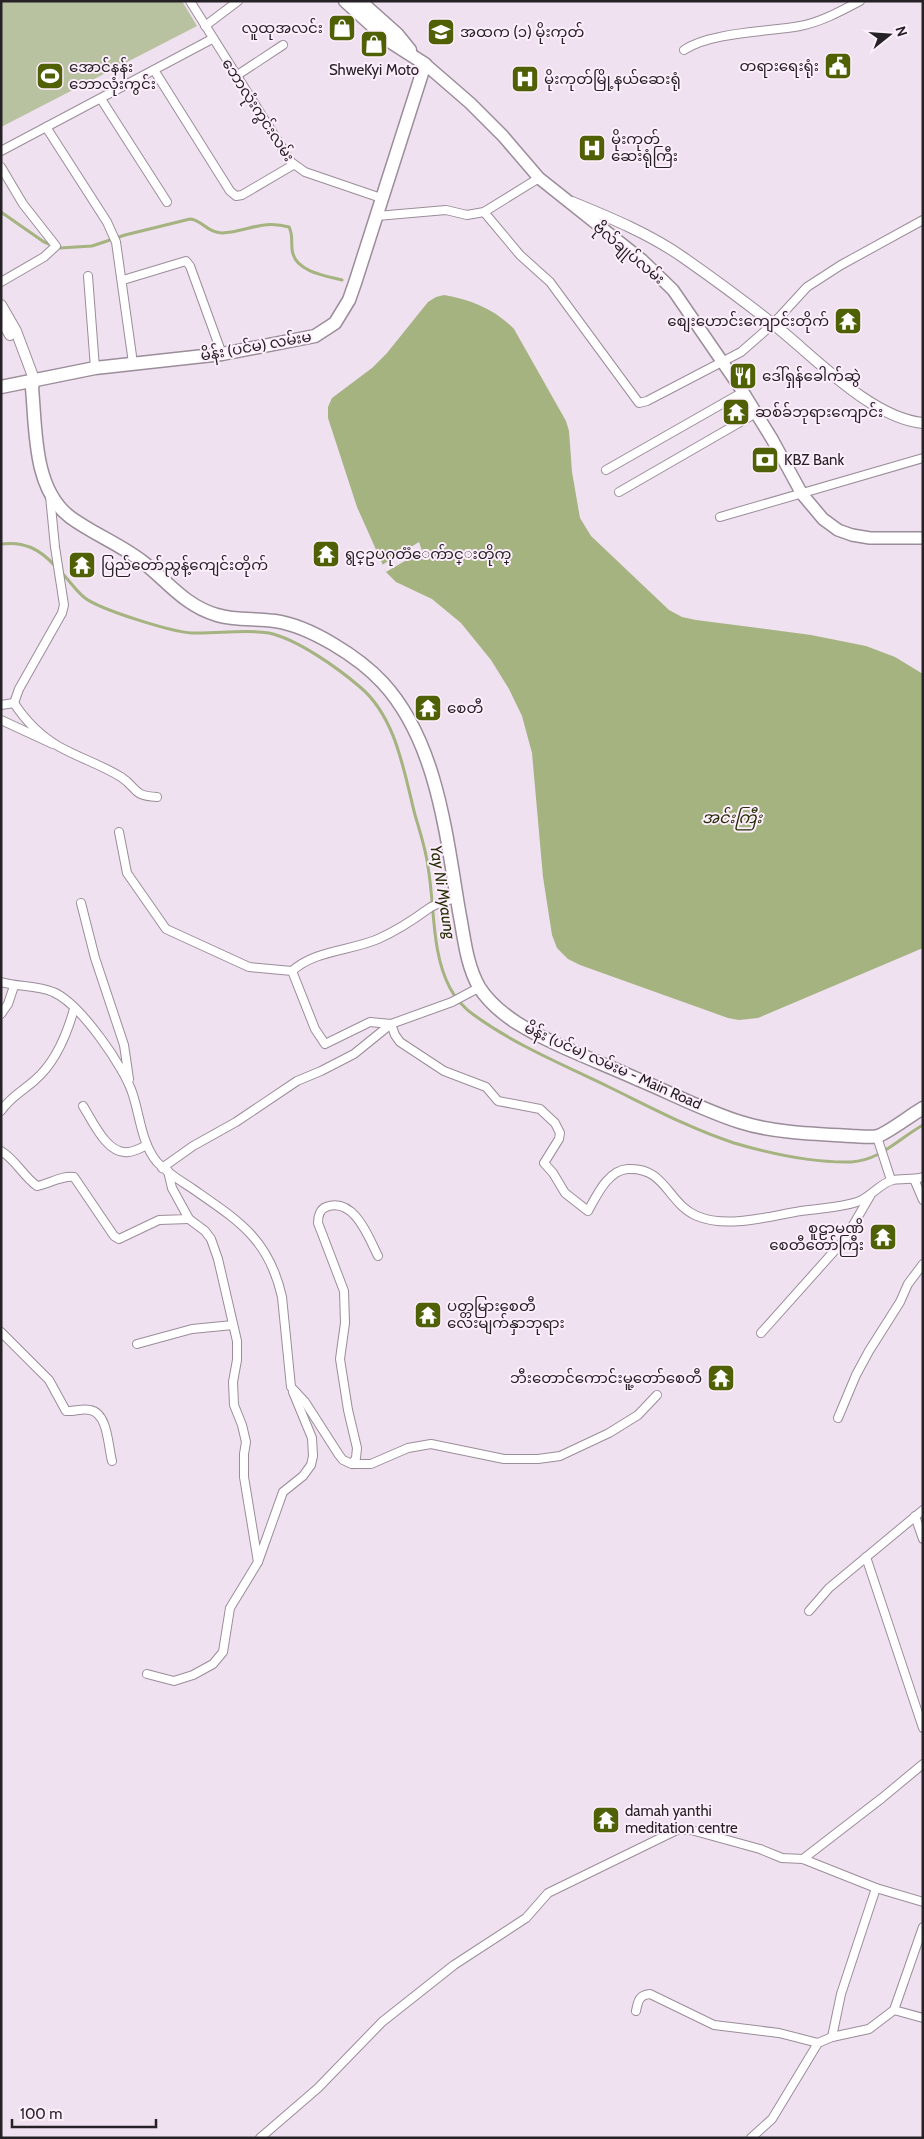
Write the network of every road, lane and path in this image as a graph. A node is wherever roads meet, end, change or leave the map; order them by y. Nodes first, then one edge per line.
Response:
1 (190, 1) edge
2 (238, 1) edge
3 (345, 1) edge
4 (360, 1) edge
5 (860, 1) edge
6 (205, 26) junction
7 (212, 39) junction
8 (283, 45) dead end
9 (684, 50) dead end
10 (422, 62) junction
11 (154, 70) junction
12 (236, 76) junction
13 (100, 99) junction
14 (46, 127) junction
15 (1, 152) edge
16 (293, 165) junction
17 (1, 167) edge
18 (538, 178) junction
19 (381, 198) junction
20 (564, 199) junction
21 (167, 202) dead end
22 (484, 212) junction
23 (377, 216) junction
24 (923, 220) edge
25 (88, 276) dead end
26 (122, 280) junction
27 (1, 282) edge
28 (1, 305) edge
29 (1, 319) edge
30 (773, 324) junction
31 (222, 354) junction
32 (723, 362) junction
33 (133, 363) junction
34 (94, 368) junction
35 (31, 382) junction
36 (1, 387) edge
37 (743, 392) junction
38 (756, 413) junction
39 (923, 423) edge
40 (923, 458) edge
41 (606, 470) dead end
42 (619, 492) dead end
43 (50, 494) junction
44 (802, 494) junction
45 (720, 517) dead end
46 (923, 538) edge
47 (14, 703) junction
48 (1, 705) edge
49 (1, 720) edge
50 (57, 745) junction
51 (156, 797) dead end
52 (119, 832) dead end
53 (457, 897) junction
54 (81, 903) dead end
55 (292, 971) junction
56 (1, 982) edge
57 (14, 986) junction
58 (480, 987) junction
59 (74, 1009) junction
60 (1, 1014) edge
61 (391, 1024) junction
62 (129, 1081) junction
63 (83, 1106) dead end
64 (923, 1108) edge
65 (1, 1112) edge
66 (877, 1136) junction
67 (147, 1146) junction
68 (1, 1152) edge
69 (165, 1170) junction
70 (923, 1177) edge
71 (914, 1179) junction
72 (892, 1180) junction
73 (870, 1196) junction
74 (923, 1200) edge
75 (188, 1218) junction
76 (378, 1256) dead end
77 (923, 1264) edge
78 (234, 1325) junction
79 (1, 1332) edge
80 (761, 1333) dead end
81 (137, 1344) dead end
82 (291, 1387) junction
83 (657, 1395) dead end
84 (838, 1418) dead end
85 (112, 1461) dead end
86 (352, 1464) junction
87 (923, 1510) edge
88 (915, 1516) junction
89 (923, 1539) edge
90 (866, 1557) junction
91 (258, 1562) junction
92 (809, 1611) dead end
93 (147, 1674) dead end
94 (923, 1728) edge
95 (922, 1766) edge
96 (802, 1859) junction
97 (876, 1888) junction
98 (923, 1902) edge
99 (923, 1927) edge
100 (894, 2010) junction
101 (636, 2011) dead end
102 (923, 2018) edge
103 (832, 2037) junction
104 (818, 2042) junction
105 (260, 2138) edge
106 (751, 2138) edge

1 - 6 street, ‌ဘောလုံးကွင်းလမ်း
2 - 6 street
3 - 10 main road
4 - 10 main road
5 - 9 street
6 - 7 street, ‌ဘောလုံးကွင်းလမ်း
7 - 11 street
7 - 12 street, ‌ဘောလုံးကွင်းလမ်း
8 - 12 street
10 - 18 main road, ဗိုလ်‌ချုပ်‌လမ်း
10 - 19 main road, မိန်း (ပင်မ) လမ်းမ
11 - 13 street
11 - 16 street
12 - 16 street, ‌ဘောလုံးကွင်းလမ်း
13 - 14 street
13 - 21 street
14 - 15 street
14 - 26 street
16 - 19 street, ‌ဘောလုံးကွင်းလမ်း
17 - 27 street
18 - 20 main road, ဗိုလ်‌ချုပ်‌လမ်း
18 - 22 street
19 - 23 main road, မိန်း (ပင်မ) လမ်းမ
20 - 30 street
20 - 32 main road, ဗိုလ်‌ချုပ်‌လမ်း
22 - 23 street
22 - 32 street
23 - 31 main road, မိန်း (ပင်မ) လမ်းမ
24 - 30 street
25 - 34 street
26 - 31 street
26 - 33 street
28 - 35 street
29 - 35 street
30 - 32 street
30 - 39 street
31 - 33 main road, မိန်း (ပင်မ) လမ်းမ
32 - 37 main road, ဗိုလ်‌ချုပ်‌လမ်း
33 - 34 main road, မိန်း (ပင်မ) လမ်းမ
34 - 35 main road, မိန်း (ပင်မ) လမ်းမ
35 - 36 main road, မိန်း (ပင်မ) လမ်းမ
35 - 43 main road, မိန်း (ပင်မ) လမ်းမ - Main Road
37 - 38 main road, ဗိုလ်‌ချုပ်‌လမ်း
37 - 41 street
38 - 42 street
38 - 44 main road, ဗိုလ်‌ချုပ်‌လမ်း
40 - 44 street
43 - 47 street
43 - 53 main road, မိန်း (ပင်မ) လမ်းမ - Main Road
44 - 45 street
44 - 46 main road, ဗိုလ်‌ချုပ်‌လမ်း
47 - 48 street
47 - 50 street
49 - 50 street
50 - 51 street
52 - 55 street
53 - 55 street
53 - 58 main road, မိန်း (ပင်မ) လမ်းမ - Main Road
54 - 62 street
55 - 61 street
56 - 57 street
57 - 59 street
57 - 60 street
58 - 61 street
58 - 66 main road, မိန်း (ပင်မ) လမ်းမ - Main Road
59 - 62 street
59 - 65 street
61 - 69 street
61 - 73 street
62 - 67 street
63 - 67 street
64 - 66 main road
66 - 72 street
67 - 69 street
68 - 75 street
69 - 75 street
69 - 82 street
70 - 71 street
71 - 72 street
71 - 74 street
72 - 73 street
73 - 80 street
75 - 78 street
76 - 86 street
77 - 84 street
78 - 81 street
78 - 91 street
79 - 85 street
82 - 86 street
82 - 91 street
83 - 86 street
87 - 88 street
88 - 89 street
88 - 90 street
90 - 92 street
90 - 94 street
91 - 93 street
95 - 96 street
96 - 97 street
96 - 105 street
97 - 98 street
97 - 103 street
99 - 100 street
100 - 102 street
100 - 103 street
101 - 104 street
103 - 104 street
104 - 106 street

